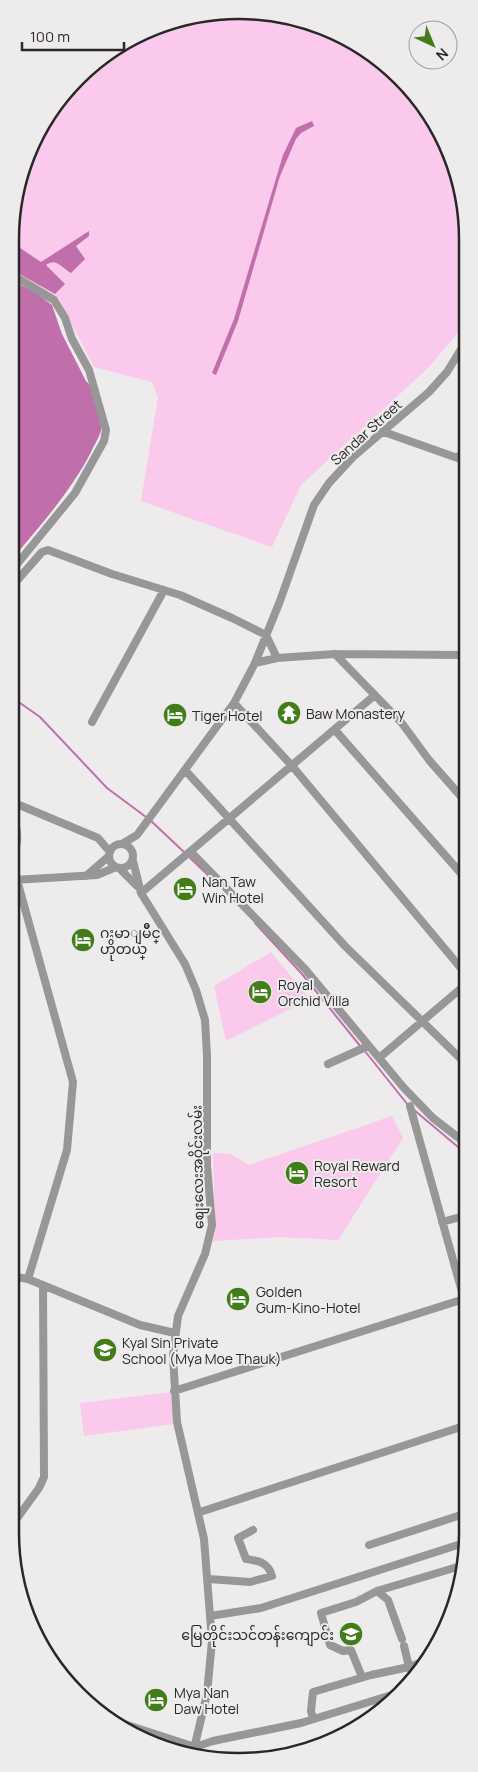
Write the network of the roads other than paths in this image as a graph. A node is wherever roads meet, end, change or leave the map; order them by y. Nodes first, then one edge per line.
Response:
1 (19, 279) edge
2 (459, 352) edge
3 (384, 432) junction
4 (459, 459) edge
5 (19, 562) edge
6 (19, 578) edge
7 (164, 590) junction
8 (266, 635) junction
9 (334, 654) junction
10 (459, 655) edge
11 (276, 658) junction
12 (255, 663) junction
13 (375, 695) junction
14 (234, 702) junction
15 (92, 722) dead end
16 (335, 730) junction
17 (293, 766) junction
18 (185, 770) junction
19 (459, 794) edge
20 (19, 805) edge
21 (231, 818) junction
22 (137, 835) junction
23 (98, 838) junction
24 (121, 844) junction
25 (133, 852) junction
26 (109, 854) junction
27 (188, 854) junction
28 (133, 862) junction
29 (118, 868) junction
30 (459, 871) edge
31 (86, 876) junction
32 (19, 880) edge
33 (137, 886) junction
34 (141, 893) junction
35 (19, 894) edge
36 (459, 966) edge
37 (459, 990) edge
38 (422, 1022) junction
39 (368, 1046) junction
40 (379, 1058) junction
41 (459, 1059) edge
42 (328, 1064) dead end
43 (410, 1106) dead end
44 (459, 1138) edge
45 (459, 1217) edge
46 (442, 1222) junction
47 (19, 1277) edge
48 (28, 1279) junction
49 (459, 1282) edge
50 (42, 1285) junction
51 (459, 1301) edge
52 (175, 1333) junction
53 (174, 1391) junction
54 (459, 1428) edge
55 (200, 1512) junction
56 (19, 1516) edge
57 (459, 1516) edge
58 (253, 1530) dead end
59 (369, 1545) dead end
60 (459, 1545) edge
61 (456, 1567) edge
62 (208, 1579) junction
63 (377, 1591) junction
64 (210, 1616) junction
65 (416, 1664) edge
66 (409, 1667) junction
67 (411, 1670) edge
68 (362, 1678) junction
69 (388, 1695) edge
70 (313, 1719) junction
71 (141, 1731) edge
72 (185, 1747) edge
73 (194, 1749) edge
74 (197, 1749) edge

1 - 5 street
2 - 3 street, Sandar Street
3 - 4 street
3 - 8 street, Sandar Street
6 - 7 street
7 - 8 street
7 - 15 street
8 - 11 street
8 - 12 street, Sandar Street
9 - 10 street
9 - 11 street
9 - 13 street
11 - 12 street
12 - 14 street, Sandar Street
13 - 16 street
13 - 19 street
14 - 17 street
14 - 18 street, Sandar Street
16 - 17 street
16 - 30 street
17 - 21 street
17 - 36 street
18 - 21 street
18 - 22 street, Sandar Street
20 - 23 street
21 - 27 street
21 - 38 street
22 - 24 street
22 - 25 street
23 - 24 street
23 - 26 street
24 - 25 street
24 - 26 street
25 - 28 street
26 - 29 street
26 - 31 street
27 - 34 street
27 - 39 street
28 - 29 street
28 - 33 street
29 - 31 street
29 - 33 street
31 - 32 street
33 - 34 street, စျေးလေးအဝိုင်းလမ်း
34 - 52 street, စျေးလေးအဝိုင်းလမ်း
35 - 48 street
37 - 38 street
38 - 40 street
38 - 41 street
39 - 40 street
39 - 42 street
40 - 44 street
43 - 46 street
45 - 46 street
46 - 49 street
47 - 48 street
48 - 50 street
50 - 52 street
50 - 56 street
51 - 53 street
52 - 53 street, စျေးလေးအဝိုင်းလမ်း
53 - 55 street, စျေးလေးအဝိုင်းလမ်း
54 - 55 street
55 - 62 street, စျေးလေးအဝိုင်းလမ်း
57 - 59 street
58 - 62 street
60 - 64 street
61 - 63 street
62 - 64 street, စျေးလေးအဝိုင်းလမ်း
63 - 66 street
63 - 68 street
64 - 73 street, စျေးလေးအဝိုင်းလမ်း
65 - 66 street
66 - 67 street
66 - 68 street
68 - 70 street
69 - 70 street
70 - 74 street
71 - 72 street

